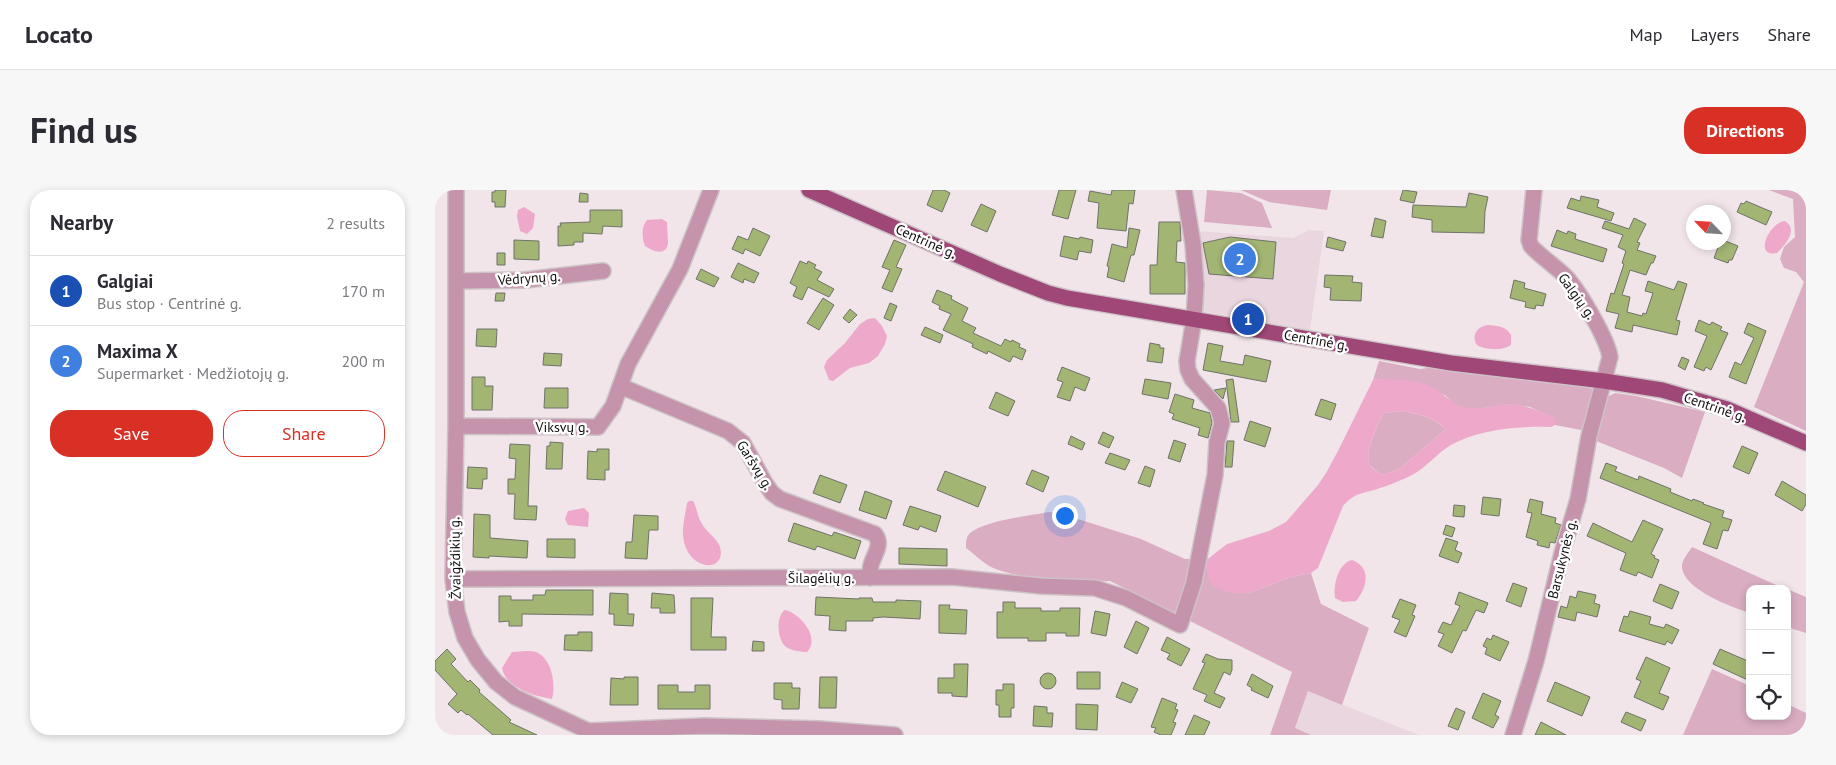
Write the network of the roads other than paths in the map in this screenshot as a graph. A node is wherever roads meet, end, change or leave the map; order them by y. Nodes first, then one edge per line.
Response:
1 (456, 190) edge
2 (711, 190) edge
3 (809, 190) edge
4 (1184, 190) edge
5 (1534, 190) edge
6 (603, 271) dead end
7 (456, 281) junction
8 (1194, 319) junction
9 (1604, 381) junction
10 (621, 386) junction
11 (456, 426) junction
12 (1806, 443) edge
13 (870, 578) junction
14 (453, 579) junction
15 (593, 733) edge
16 (895, 735) edge
17 (1513, 735) edge

1 - 7 street, Žvaigždikių g.
2 - 10 street, Viksvų g.
3 - 8 main road, Centrinė g.
4 - 8 street
5 - 9 street, Galgių g.
6 - 7 street, Vėdrynų g.
7 - 11 street, Žvaigždikių g.
8 - 9 main road, Centrinė g.
8 - 13 street, Šilagėlių g.
9 - 12 main road, Centrinė g.
9 - 17 street, Barsukynės g.
10 - 11 street, Viksvų g.
10 - 13 street, Garšvų g.
11 - 14 street, Žvaigždikių g.
13 - 14 street, Šilagėlių g.
14 - 15 street, Žvaigždikių g.
15 - 16 street, Žvaigždikių g.

